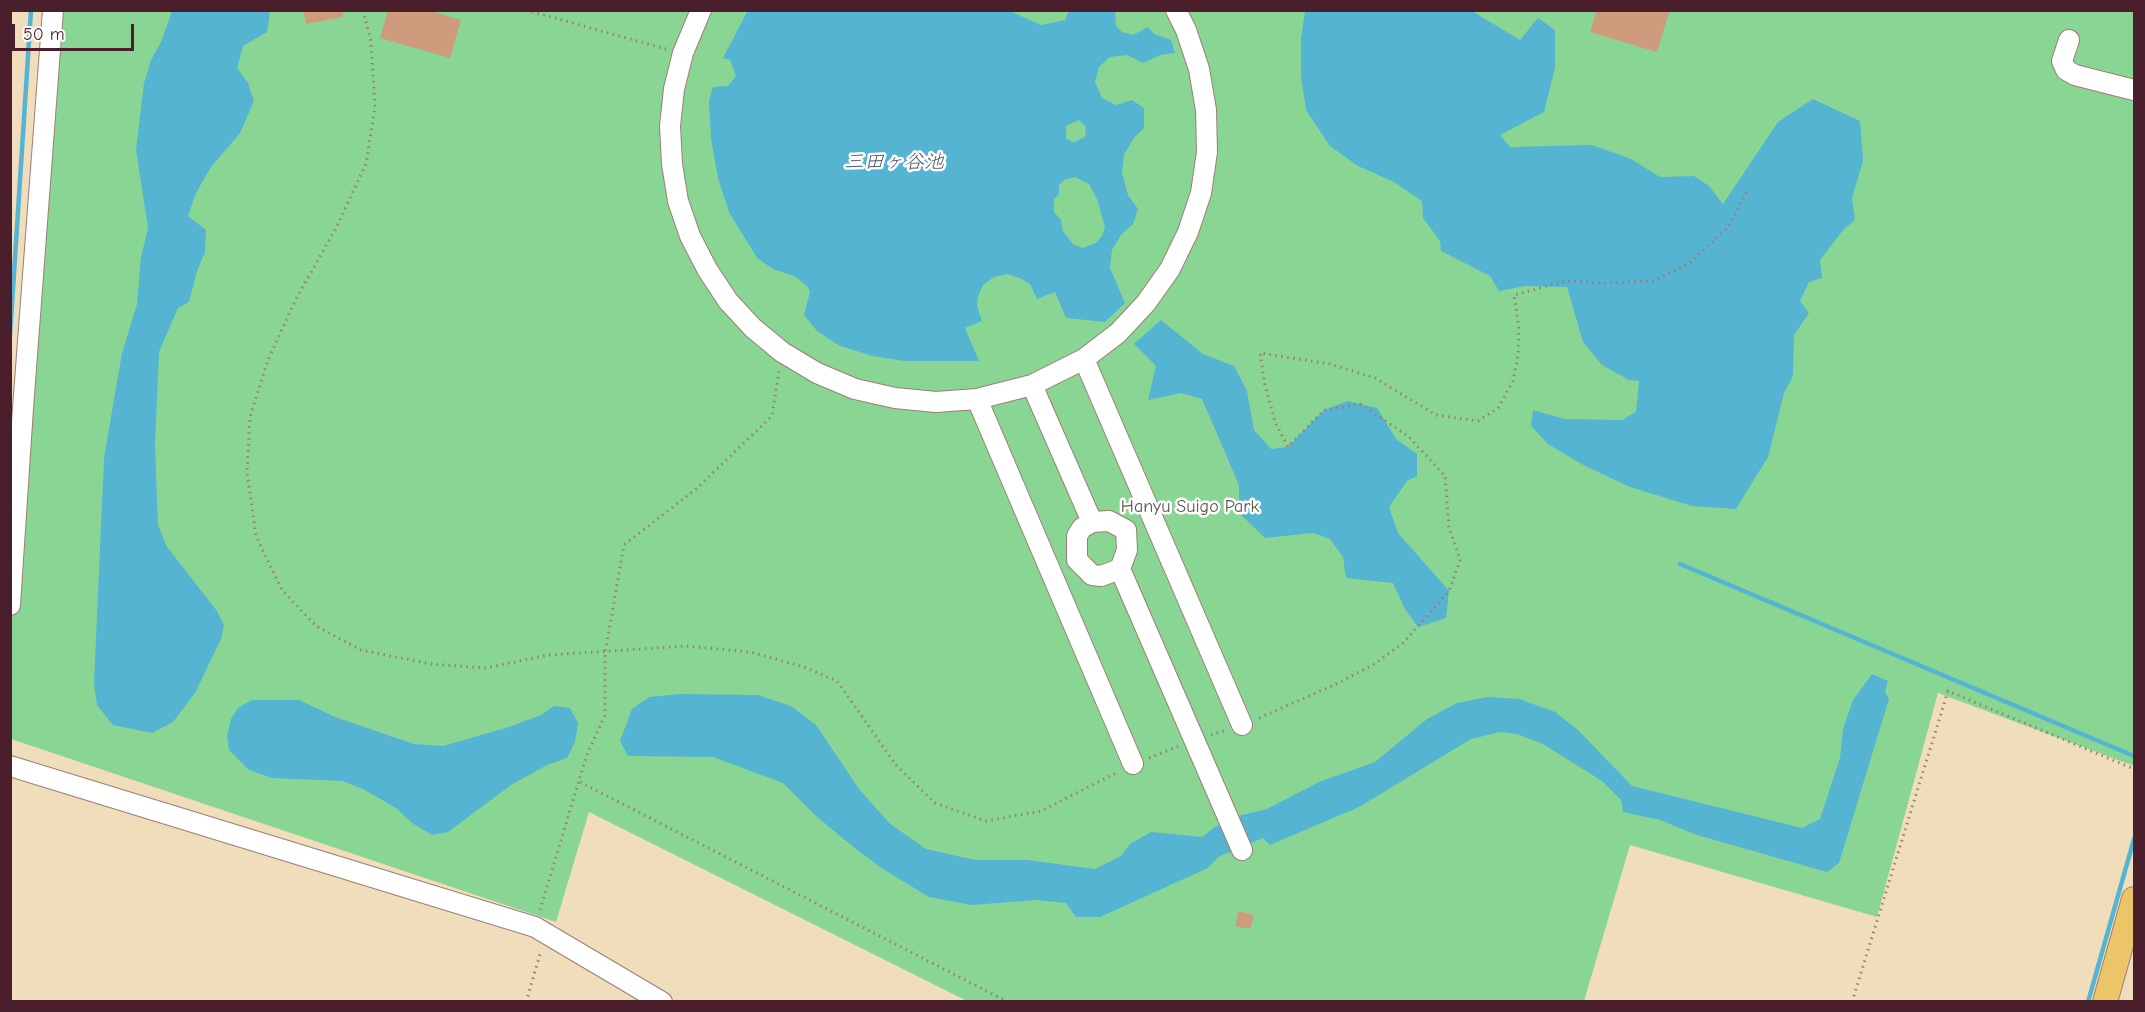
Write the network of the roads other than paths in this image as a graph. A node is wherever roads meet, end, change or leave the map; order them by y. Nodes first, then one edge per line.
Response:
1 (54, 10) edge
2 (701, 10) edge
3 (1176, 10) edge
4 (2069, 39) dead end
5 (2134, 90) edge
6 (1084, 359) junction
7 (1032, 385) junction
8 (977, 399) junction
9 (1092, 522) junction
10 (1120, 569) junction
11 (10, 605) edge
12 (1242, 725) road end
13 (1134, 765) road end
14 (10, 766) edge
15 (1242, 850) dead end
16 (2134, 899) edge
17 (662, 1002) edge
18 (2105, 1002) edge

1 - 11 street
2 - 8 street
3 - 6 street
4 - 5 street
6 - 7 street
6 - 12 street
7 - 8 street
7 - 9 street
8 - 13 street
9 - 10 street
9 - 10 street
10 - 15 street
14 - 17 street
16 - 18 main road

